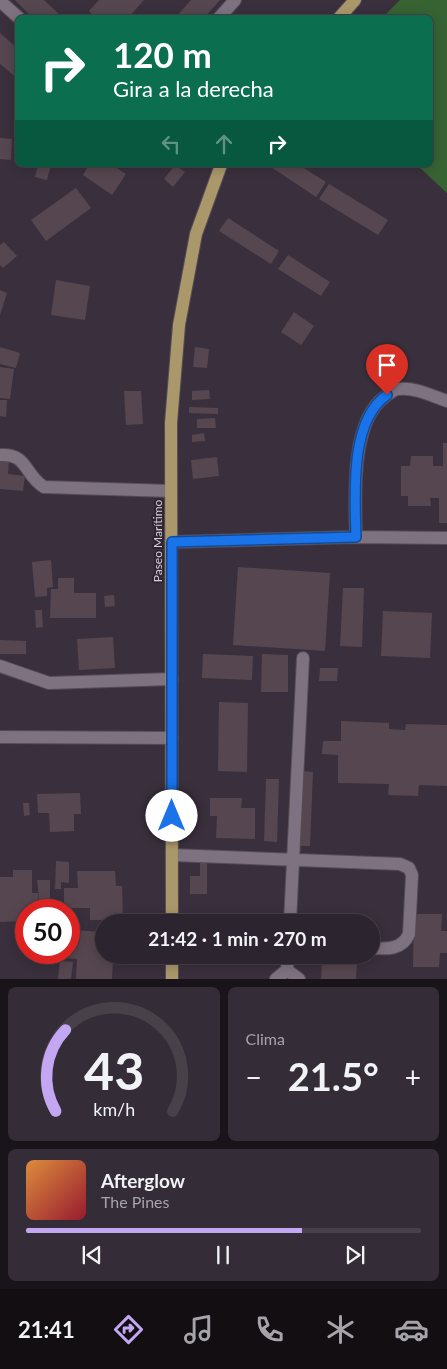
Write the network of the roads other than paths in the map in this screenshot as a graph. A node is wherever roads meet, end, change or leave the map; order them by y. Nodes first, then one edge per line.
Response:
1 (235, 0) edge
2 (356, 0) edge
3 (0, 1) edge
4 (16, 15) edge
5 (222, 15) edge
6 (342, 15) edge
7 (220, 167) edge
8 (447, 401) edge
9 (0, 455) edge
10 (171, 491) junction
11 (356, 537) junction
12 (447, 538) edge
13 (172, 542) junction
14 (303, 658) dead end
15 (0, 666) edge
16 (172, 679) junction
17 (0, 737) edge
18 (172, 738) junction
19 (172, 855) junction
20 (292, 858) junction
21 (172, 914) edge
22 (290, 914) edge
23 (380, 948) edge
24 (172, 964) edge
25 (288, 964) edge
26 (288, 970) junction
27 (172, 979) edge
28 (276, 979) edge
29 (299, 979) edge

1 - 5 street
2 - 6 main road
3 - 4 street
7 - 10 main road, Paseo Marítimo
8 - 11 street
9 - 10 street
10 - 13 main road, Paseo Marítimo
11 - 12 street
11 - 13 street
13 - 16 main road, Paseo Marítimo
14 - 20 street
15 - 16 street
16 - 18 main road, Paseo Marítimo
17 - 18 street
18 - 19 main road, Paseo Marítimo
19 - 20 street
19 - 21 main road, Paseo Marítimo
20 - 22 street
20 - 23 street
24 - 27 main road
25 - 26 street
26 - 28 street
26 - 29 street

